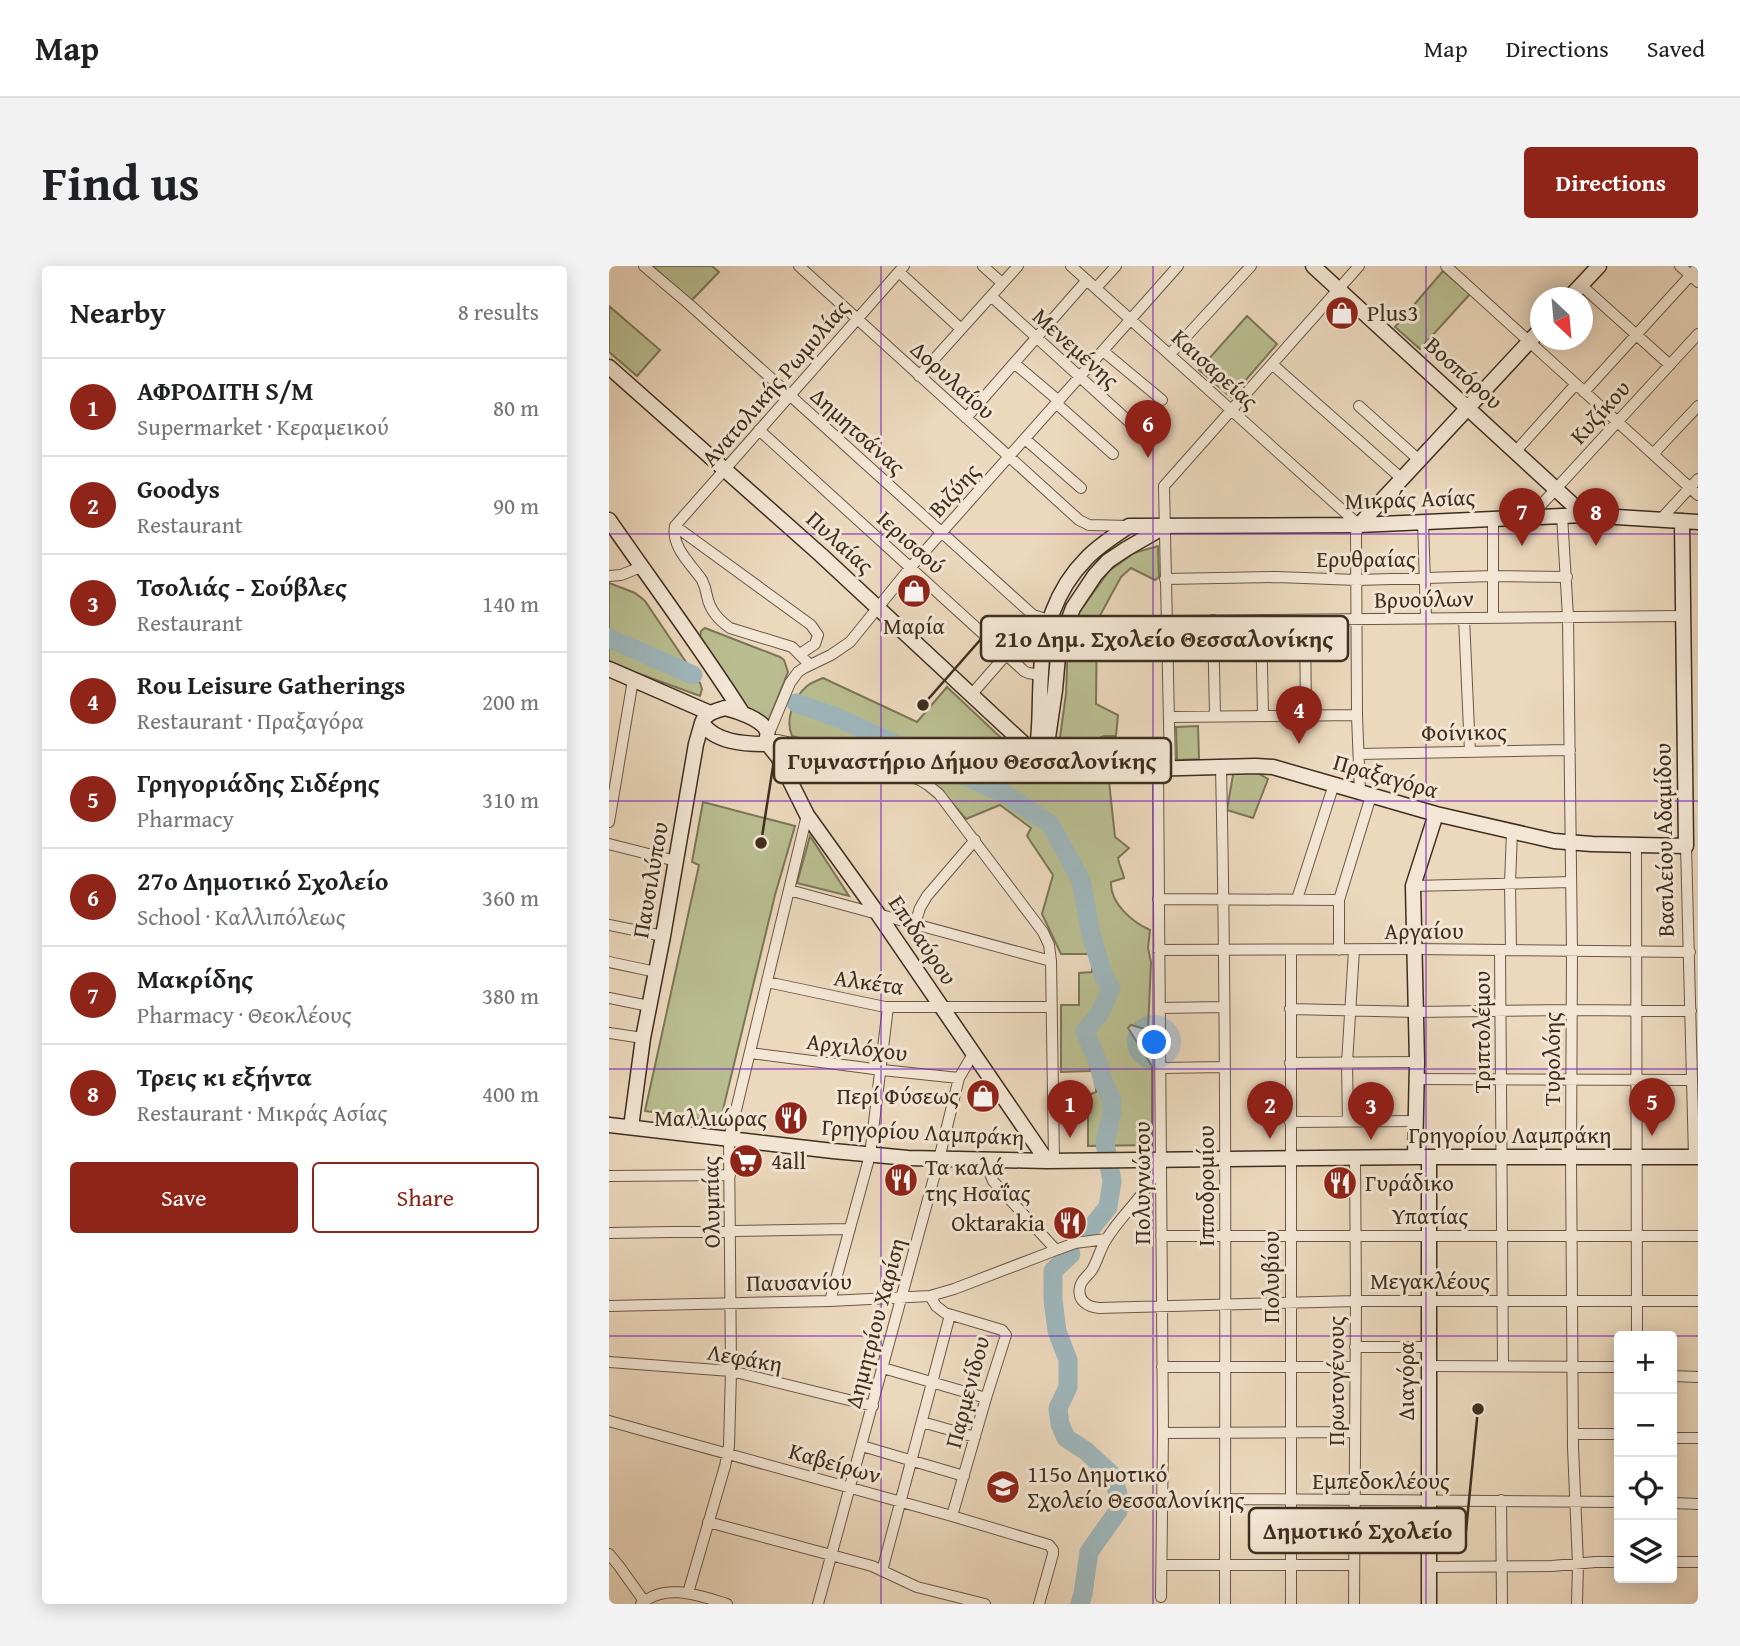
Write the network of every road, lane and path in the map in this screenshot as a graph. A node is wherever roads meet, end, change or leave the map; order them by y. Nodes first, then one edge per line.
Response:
1 (644, 266) edge
2 (799, 266) edge
3 (983, 266) edge
4 (1018, 266) edge
5 (1071, 266) edge
6 (1116, 266) edge
7 (1178, 266) edge
8 (1251, 266) edge
9 (1313, 266) edge
10 (1359, 266) edge
11 (1446, 266) edge
12 (1599, 266) edge
13 (1681, 266) edge
14 (902, 269) edge
15 (1696, 275) edge
16 (1087, 280) junction
17 (1002, 284) junction
18 (1581, 285) joint
19 (1096, 288) junction
20 (1339, 289) junction
21 (991, 296) junction
22 (857, 319) junction
23 (1131, 319) junction
24 (961, 329) junction
25 (1698, 334) edge
26 (1636, 335) junction
27 (1036, 338) junction
28 (1529, 341) junction
29 (1103, 351) junction
30 (1170, 355) junction
31 (1014, 363) junction
32 (1272, 364) junction
33 (1670, 365) junction
34 (609, 368) edge
35 (919, 376) junction
36 (1080, 377) junction
37 (1576, 384) junction
38 (1584, 392) junction
39 (790, 396) junction
40 (1162, 400) dead end
41 (1058, 403) junction
42 (1698, 406) edge
43 (1359, 407) dead end
44 (1467, 408) junction
45 (1232, 410) junction
46 (966, 418) junction
47 (1617, 422) junction
48 (1136, 428) dead end
49 (759, 430) junction
50 (1025, 439) junction
51 (1515, 451) junction
52 (1113, 454) dead end
53 (1653, 454) junction
54 (1009, 457) junction
55 (1419, 460) junction
56 (725, 469) junction
57 (1401, 478) junction
58 (1698, 479) edge
59 (1081, 488) dead end
60 (1556, 488) junction
61 (1694, 491) edge
62 (1332, 501) junction
63 (1378, 503) junction
64 (1584, 514) junction
65 (1562, 515) junction
66 (1531, 516) junction
67 (1493, 518) junction
68 (609, 520) edge
69 (1660, 520) junction
70 (1423, 521) junction
71 (1682, 521) junction
72 (1082, 522) joint
73 (1698, 522) edge
74 (1391, 523) junction
75 (1320, 524) junction
76 (1359, 525) junction
77 (675, 526) junction
78 (1129, 526) junction
79 (1165, 527) junction
80 (942, 533) junction
81 (641, 567) junction
82 (910, 568) junction
83 (609, 576) edge
84 (1493, 576) junction
85 (1567, 577) junction
86 (1165, 579) junction
87 (1426, 579) junction
88 (1357, 580) junction
89 (877, 607) junction
90 (1683, 616) junction
91 (1568, 617) junction
92 (1426, 618) junction
93 (1464, 618) junction
94 (1493, 618) junction
95 (1357, 619) junction
96 (1049, 620) junction
97 (1213, 620) junction
98 (1261, 620) junction
99 (1305, 620) junction
100 (1166, 621) junction
101 (800, 654) junction
102 (1006, 655) junction
103 (810, 665) junction
104 (609, 669) edge
105 (1041, 675) junction
106 (633, 680) junction
107 (732, 694) junction
108 (971, 695) junction
109 (728, 709) junction
110 (743, 714) junction
111 (1263, 715) junction
112 (1306, 715) junction
113 (1357, 715) junction
114 (1215, 716) junction
115 (1169, 717) junction
116 (706, 718) junction
117 (767, 740) junction
118 (1570, 750) junction
119 (1470, 752) junction
120 (1359, 754) junction
121 (1041, 759) junction
122 (1221, 767) junction
123 (1164, 769) junction
124 (613, 770) edge
125 (1334, 784) junction
126 (1365, 794) junction
127 (807, 814) junction
128 (1436, 814) junction
129 (609, 822) edge
130 (1512, 832) junction
131 (975, 840) junction
132 (1570, 842) junction
133 (609, 844) edge
134 (1636, 846) junction
135 (1686, 846) junction
136 (676, 861) junction
137 (1571, 882) junction
138 (1510, 883) junction
139 (1413, 886) junction
140 (789, 890) junction
141 (1157, 899) junction
142 (1224, 899) junction
143 (1297, 900) junction
144 (1339, 900) junction
145 (878, 914) junction
146 (915, 924) junction
147 (609, 925) edge
148 (663, 936) junction
149 (1415, 949) junction
150 (1159, 950) junction
151 (1339, 950) junction
152 (1354, 950) junction
153 (1506, 950) junction
154 (1224, 951) junction
155 (1291, 951) junction
156 (1572, 952) junction
157 (1637, 952) junction
158 (1690, 952) junction
159 (1051, 961) junction
160 (609, 962) edge
161 (656, 972) junction
162 (767, 982) junction
163 (609, 998) edge
164 (649, 1006) junction
165 (888, 1007) junction
166 (941, 1007) junction
167 (1051, 1007) junction
168 (1224, 1007) junction
169 (1160, 1008) junction
170 (1290, 1009) junction
171 (1351, 1010) junction
172 (1572, 1010) junction
173 (1636, 1010) junction
174 (1501, 1011) junction
175 (1691, 1011) junction
176 (1417, 1012) junction
177 (609, 1033) edge
178 (643, 1038) junction
179 (750, 1053) junction
180 (973, 1054) junction
181 (1417, 1062) junction
182 (1290, 1063) junction
183 (1347, 1063) junction
184 (1225, 1067) junction
185 (1161, 1068) junction
186 (882, 1070) junction
187 (959, 1078) junction
188 (1416, 1079) junction
189 (1501, 1080) junction
190 (1571, 1080) junction
191 (1636, 1080) junction
192 (1692, 1080) junction
193 (1348, 1121) junction
194 (1416, 1121) junction
195 (1290, 1122) junction
196 (609, 1125) edge
197 (631, 1127) junction
198 (729, 1139) junction
199 (870, 1155) junction
200 (1422, 1157) junction
201 (1502, 1157) junction
202 (1571, 1157) junction
203 (1696, 1157) edge
204 (1290, 1158) junction
205 (1355, 1158) junction
206 (1637, 1158) junction
207 (939, 1159) junction
208 (1225, 1159) junction
209 (989, 1160) junction
210 (1161, 1160) junction
211 (1051, 1161) junction
212 (730, 1175) junction
213 (609, 1176) edge
214 (850, 1229) junction
215 (731, 1231) junction
216 (609, 1233) edge
217 (1161, 1236) junction
218 (1225, 1236) junction
219 (1290, 1236) junction
220 (1355, 1236) junction
221 (1429, 1236) junction
222 (1502, 1236) junction
223 (1572, 1236) junction
224 (1637, 1236) junction
225 (1698, 1236) edge
226 (1106, 1239) junction
227 (1056, 1250) junction
228 (930, 1296) junction
229 (901, 1298) junction
230 (1429, 1300) junction
231 (1502, 1300) junction
232 (830, 1301) junction
233 (1356, 1301) junction
234 (1572, 1301) junction
235 (1637, 1301) junction
236 (1698, 1301) edge
237 (731, 1302) junction
238 (1290, 1303) junction
239 (1225, 1304) junction
240 (609, 1306) edge
241 (1161, 1306) junction
242 (950, 1315) junction
243 (1637, 1331) edge
244 (1355, 1347) junction
245 (1429, 1347) junction
246 (609, 1362) edge
247 (1429, 1366) junction
248 (1503, 1366) junction
249 (1573, 1366) junction
250 (1162, 1367) junction
251 (1225, 1367) junction
252 (1290, 1367) junction
253 (1355, 1367) junction
254 (1614, 1367) edge
255 (883, 1368) junction
256 (731, 1371) junction
257 (1677, 1376) edge
258 (1698, 1377) edge
259 (933, 1382) junction
260 (986, 1398) junction
261 (873, 1406) junction
262 (609, 1421) edge
263 (922, 1422) junction
264 (1226, 1432) junction
265 (1290, 1432) junction
266 (1355, 1432) junction
267 (1163, 1433) junction
268 (1573, 1434) junction
269 (1614, 1434) edge
270 (975, 1437) junction
271 (1677, 1438) edge
272 (1698, 1438) edge
273 (862, 1446) junction
274 (728, 1453) junction
275 (911, 1460) junction
276 (964, 1476) junction
277 (849, 1488) junction
278 (1226, 1499) junction
279 (1291, 1500) junction
280 (1354, 1500) junction
281 (1429, 1500) junction
282 (1501, 1500) junction
283 (901, 1502) junction
284 (1574, 1502) junction
285 (1614, 1503) edge
286 (1677, 1503) edge
287 (1698, 1504) edge
288 (952, 1516) junction
289 (708, 1522) junction
290 (609, 1554) edge
291 (831, 1555) junction
292 (1614, 1562) edge
293 (1677, 1562) edge
294 (1698, 1562) edge
295 (1578, 1564) junction
296 (1162, 1565) junction
297 (1225, 1565) junction
298 (1291, 1565) junction
299 (1354, 1565) junction
300 (1429, 1567) junction
301 (1502, 1567) junction
302 (882, 1571) junction
303 (688, 1593) junction
304 (1161, 1597) dead end
305 (642, 1603) edge
306 (727, 1604) edge
307 (818, 1604) edge
308 (985, 1604) edge
309 (1039, 1604) edge
310 (1225, 1604) edge
311 (1291, 1604) edge
312 (1353, 1604) edge
313 (1429, 1604) edge
314 (1502, 1604) edge
315 (1577, 1604) edge

1 - 39 street, Δημητσάνας
2 - 22 street, Δορυλαίου
3 - 17 street
4 - 17 street
5 - 16 street, Καισαρείας
6 - 19 street
7 - 23 street, Βιζύης
8 - 30 street
9 - 20 street, Βοσπόρου
10 - 20 street
11 - 28 street
12 - 18 street
13 - 15 street
14 - 22 street, Ανατολικής Ρωμυλίας
14 - 24 street
15 - 26 street
16 - 19 street, Καισαρείας
16 - 27 street
17 - 21 street
18 - 26 street
19 - 23 street, Καισαρείας
20 - 32 street
20 - 44 street, Βοσπόρου
21 - 24 street
21 - 27 street, Μενεμένης
22 - 35 street, Δορυλαίου
22 - 39 street, Ανατολικής Ρωμυλίας
23 - 29 street, Βιζύης
23 - 30 street, Καισαρείας
24 - 35 street
25 - 33 street, Κυζίκου
26 - 33 street
26 - 38 street
27 - 31 street
27 - 36 street, Μενεμένης
28 - 37 street
28 - 44 street
29 - 36 street, Βιζύης
29 - 40 street
30 - 45 street, Καισαρείας
31 - 41 street
31 - 46 street
32 - 45 street
32 - 57 street
33 - 47 street, Κυζίκου
34 - 56 street, Πυλαίας
35 - 46 street, Δορυλαίου
36 - 41 street, Βιζύης
36 - 48 street, Μενεμένης
37 - 38 street
37 - 51 street
38 - 47 street
39 - 49 street, Ανατολικής Ρωμυλίας
39 - 80 street, Δημητσάνας
41 - 50 street, Βιζύης
41 - 52 street
42 - 53 street
43 - 55 street
44 - 51 street, Βοσπόρου
44 - 55 street
45 - 62 street, Καισαρείας
45 - 79 street, Πολυγνώτου
46 - 54 street, Δορυλαίου
47 - 53 street
47 - 60 street, Κυζίκου
49 - 56 street, Ανατολικής Ρωμυλίας
49 - 82 street, Ιερισσού
50 - 54 street, Βιζύης
50 - 59 street
51 - 60 street, Βοσπόρου
53 - 61 street
54 - 72 street, Δορυλαίου
54 - 80 street, Βιζύης
55 - 57 street
56 - 77 street, Ανατολικής Ρωμυλίας
56 - 89 street, Πυλαίας
57 - 63 street
58 - 61 street
60 - 64 street, Βοσπόρου
60 - 66 street, Κυζίκου
61 - 69 street
62 - 75 street
62 - 76 street, Καισαρείας
63 - 74 street
63 - 76 street
64 - 65 street, Μικράς Ασίας
64 - 69 street, Μικράς Ασίας
65 - 66 street, Μικράς Ασίας
65 - 85 street, Τυρολόης
66 - 67 street, Μικράς Ασίας
67 - 70 street, Μικράς Ασίας
67 - 84 street
68 - 81 street
69 - 71 street, Μικράς Ασίας
70 - 74 street, Μικράς Ασίας
70 - 87 street
71 - 73 street, Μικράς Ασίας
71 - 90 street, Βασιλείου Αδαμίδου
72 - 78 street, Μικράς Ασίας
74 - 76 street, Μικράς Ασίας
75 - 76 street, Μικράς Ασίας
75 - 79 street, Μικράς Ασίας
76 - 88 street
77 - 101 street
77 - 101 street
78 - 79 street, Μικράς Ασίας
78 - 96 street
79 - 86 street, Πολυγνώτου
79 - 121 street, Μικράς Ασίας
80 - 82 street, Βιζύης
80 - 96 street, Δημητσάνας
81 - 83 street
81 - 107 street
82 - 89 street, Βιζύης
82 - 102 street, Ιερισσού
84 - 85 street, Ερυθραίας
84 - 87 street, Ερυθραίας
84 - 94 street
85 - 91 street, Τυρολόης
86 - 88 street, Ερυθραίας
86 - 100 street, Πολυγνώτου
87 - 88 street, Ερυθραίας
87 - 92 street
88 - 95 street
89 - 103 street, Βιζύης
89 - 108 street, Πυλαίας
90 - 91 street, Βρυούλων
90 - 135 street, Βασιλείου Αδαμίδου
91 - 94 street, Βρυούλων
91 - 118 street, Τυρολόης
92 - 93 street, Βρυούλων
92 - 95 street, Βρυούλων
93 - 94 street, Βρυούλων
93 - 119 street
95 - 99 street, Βρυούλων
95 - 113 street
96 - 105 street
97 - 98 street, Βρυούλων
97 - 100 street, Βρυούλων
97 - 114 street
98 - 99 street, Βρυούλων
98 - 111 street
99 - 112 street
100 - 115 street, Πολυγνώτου
101 - 103 street
102 - 105 street, Ιερισσού
102 - 108 street
103 - 117 street, Βιζύης
104 - 106 street
105 - 121 street
106 - 116 street
106 - 124 street
107 - 109 street
107 - 110 street
108 - 121 street, Πυλαίας
109 - 110 street
109 - 116 street
110 - 117 street, Επιδαύρου
111 - 112 street
111 - 114 street
112 - 113 street
113 - 120 street
114 - 115 street
115 - 123 street, Πολυγνώτου
116 - 117 street
116 - 136 street, Παυσιλύπου
117 - 127 street, Επιδαύρου
117 - 131 street
118 - 119 street, Φοίνικος
118 - 132 street, Τυρολόης
119 - 120 street, Φοίνικος
120 - 126 street
121 - 123 street, Πραξαγόρα
122 - 123 street, Πραξαγόρα
122 - 125 street, Πραξαγόρα
122 - 142 street, Ιπποδρομίου
123 - 141 street, Πολυγνώτου
124 - 129 street
125 - 126 street, Πραξαγόρα
125 - 143 street
126 - 128 street, Πραξαγόρα
126 - 144 street
127 - 140 street, Ολυμπίας
127 - 145 street, Επιδαύρου
128 - 130 street, Πραξαγόρα
128 - 139 street, Διαγόρα
130 - 132 street, Πραξαγόρα
130 - 138 street, Τριπτολέμου
131 - 146 street
131 - 159 street
132 - 134 street, Πραξαγόρα
132 - 137 street, Τυρολόης
133 - 136 street
134 - 135 street, Πραξαγόρα
134 - 157 street
135 - 158 street, Βασιλείου Αδαμίδου
136 - 148 street, Παυσιλύπου
137 - 138 street
137 - 156 street, Τυρολόης
138 - 139 street
138 - 153 street, Τριπτολέμου
139 - 149 street, Διαγόρα
140 - 145 street
140 - 162 street, Ολυμπίας
141 - 142 street
141 - 150 street, Πολυγνώτου
142 - 143 street
142 - 154 street, Ιπποδρομίου
143 - 144 street
144 - 151 street
145 - 146 street
145 - 166 street, Επιδαύρου
146 - 159 street
147 - 148 street
148 - 161 street, Παυσιλύπου
149 - 152 street, Αργαίου
149 - 153 street, Αργαίου
149 - 176 street, Διαγόρα
150 - 154 street, Αργαίου
150 - 169 street, Πολυγνώτου
151 - 152 street, Αργαίου
151 - 155 street, Αργαίου
152 - 171 street
153 - 156 street, Αργαίου
153 - 174 street, Τριπτολέμου
154 - 155 street, Αργαίου
154 - 168 street, Ιπποδρομίου
155 - 170 street, Πολυβίου
156 - 157 street, Αργαίου
156 - 172 street, Τυρολόης
157 - 158 street, Αργαίου
157 - 173 street
158 - 175 street, Βασιλείου Αδαμίδου
159 - 167 street
160 - 161 street
161 - 164 street, Παυσιλύπου
162 - 165 street, Αλκέτα
162 - 179 street, Ολυμπίας
163 - 164 street
164 - 178 street, Παυσιλύπου
165 - 166 street, Αλκέτα
165 - 186 street
166 - 167 street, Αλκέτα
166 - 180 street, Επιδαύρου
167 - 211 street
168 - 169 street
168 - 184 street, Ιπποδρομίου
169 - 185 street, Πολυγνώτου
170 - 171 street
170 - 182 street, Πολυβίου
171 - 176 street
171 - 183 street
172 - 173 street
172 - 174 street
172 - 190 street, Τυρολόης
173 - 175 street
173 - 191 street
174 - 176 street
174 - 189 street, Τριπτολέμου
175 - 192 street, Βασιλείου Αδαμίδου
176 - 181 street, Διαγόρα
177 - 178 street
178 - 197 street, Παυσιλύπου
179 - 186 street, Αρχιλόχου
179 - 198 street, Ολυμπίας
180 - 187 street, Δημητρίου Χαρίση
180 - 211 street, Επιδαύρου
181 - 183 street
181 - 188 street, Διαγόρα
182 - 183 street
182 - 195 street, Πολυβίου
183 - 193 street
184 - 185 street
184 - 208 street, Ιπποδρομίου
185 - 210 street, Πολυγνώτου
186 - 187 street, Αρχιλόχου
186 - 199 street
187 - 207 street, Δημητρίου Χαρίση
188 - 189 street
188 - 194 street, Διαγόρα
189 - 190 street
189 - 201 street, Τριπτολέμου
190 - 191 street
190 - 202 street, Τυρολόης
191 - 192 street
191 - 206 street
192 - 203 street, Βασιλείου Αδαμίδου
193 - 194 street
193 - 195 street
194 - 200 street, Διαγόρα
195 - 204 street, Πολυβίου
196 - 197 street, Γρηγορίου Λαμπράκη
197 - 198 street, Γρηγορίου Λαμπράκη
198 - 199 street, Γρηγορίου Λαμπράκη
198 - 212 street, Ολυμπίας
199 - 207 street, Γρηγορίου Λαμπράκη
199 - 214 street
200 - 201 street, Γρηγορίου Λαμπράκη
200 - 205 street, Γρηγορίου Λαμπράκη
200 - 221 street, Διαγόρα
201 - 202 street, Γρηγορίου Λαμπράκη
201 - 222 street, Τριπτολέμου
202 - 206 street, Γρηγορίου Λαμπράκη
202 - 223 street, Τυρολόης
203 - 206 street, Γρηγορίου Λαμπράκη
204 - 205 street, Γρηγορίου Λαμπράκη
204 - 208 street, Γρηγορίου Λαμπράκη
204 - 219 street, Πολυβίου
205 - 220 street, Πρωτογένους
206 - 224 street
207 - 209 street, Γρηγορίου Λαμπράκη
207 - 229 street, Δημητρίου Χαρίση
208 - 210 street, Γρηγορίου Λαμπράκη
208 - 218 street, Ιπποδρομίου
209 - 211 street, Γρηγορίου Λαμπράκη
209 - 227 street
210 - 211 street, Γρηγορίου Λαμπράκη
210 - 217 street, Πολυγνώτου
210 - 226 street
212 - 213 street
212 - 215 street, Ολυμπίας
214 - 215 street
214 - 232 street
215 - 216 street
215 - 237 street, Ολυμπίας
217 - 218 street, Υπατίας
217 - 241 street, Πολυγνώτου
218 - 219 street, Υπατίας
218 - 239 street, Ιπποδρομίου
219 - 220 street, Υπατίας
219 - 238 street, Πολυβίου
220 - 221 street, Υπατίας
220 - 233 street, Πρωτογένους
221 - 222 street, Υπατίας
221 - 230 street, Διαγόρα
222 - 223 street, Υπατίας
222 - 231 street, Τριπτολέμου
223 - 224 street, Υπατίας
223 - 234 street, Τυρολόης
224 - 225 street, Υπατίας
224 - 235 street
226 - 227 street, Παυσανίου
226 - 241 street, Μεγακλέους
227 - 228 street, Παυσανίου
228 - 229 street, Παυσανίου
228 - 242 street
229 - 232 street, Παυσανίου
229 - 255 street, Δημητρίου Χαρίση
230 - 231 street, Μεγακλέους
230 - 233 street, Μεγακλέους
230 - 245 street, Διαγόρα
231 - 234 street, Μεγακλέους
231 - 248 street, Τριπτολέμου
232 - 237 street, Παυσανίου
233 - 238 street, Μεγακλέους
233 - 244 street, Πρωτογένους
234 - 235 street, Μεγακλέους
234 - 249 street, Τυρολόης
235 - 236 street, Μεγακλέους
235 - 243 street
237 - 240 street, Παυσανίου
237 - 256 street, Ολυμπίας
238 - 239 street, Μεγακλέους
238 - 252 street, Πολυβίου
239 - 241 street, Μεγακλέους
239 - 251 street, Ιπποδρομίου
241 - 250 street, Πολυγνώτου
242 - 259 street
242 - 260 street, Παρμενίδου
244 - 245 street
244 - 253 street, Πρωτογένους
245 - 247 street, Διαγόρα
246 - 256 street, Λεφάκη
247 - 248 street
247 - 281 street, Διαγόρα
248 - 249 street
249 - 254 street
249 - 268 street, Τυρολόης
250 - 251 street
250 - 267 street, Πολυγνώτου
251 - 252 street
251 - 264 street, Ιπποδρομίου
252 - 253 street
252 - 265 street, Πολυβίου
253 - 266 street, Πρωτογένους
255 - 259 street
255 - 261 street, Δημητρίου Χαρίση
256 - 261 street, Λεφάκη
256 - 274 street, Ολυμπίας
257 - 258 street
259 - 260 street
259 - 263 street
260 - 270 street, Παρμενίδου
261 - 273 street, Δημητρίου Χαρίση
262 - 274 street, Καβείρων
263 - 270 street
263 - 275 street
264 - 265 street
264 - 267 street
264 - 278 street, Ιπποδρομίου
265 - 266 street
265 - 279 street, Πολυβίου
266 - 280 street, Πρωτογένους
267 - 296 street, Πολυγνώτου
268 - 269 street
268 - 284 street, Τυρολόης
270 - 276 street, Παρμενίδου
271 - 272 street
273 - 275 street
273 - 277 street, Δημητρίου Χαρίση
274 - 277 street, Καβείρων
274 - 289 street, Ολυμπίας
275 - 276 street
275 - 283 street
276 - 288 street, Παρμενίδου
277 - 283 street, Καβείρων
277 - 291 street, Δημητρίου Χαρίση
278 - 279 street, Εμπεδοκλέους
278 - 297 street, Ιπποδρομίου
279 - 280 street, Εμπεδοκλέους
279 - 298 street, Πολυβίου
280 - 281 street, Εμπεδοκλέους
280 - 299 street, Πρωτογένους
281 - 282 street, Εμπεδοκλέους
281 - 300 street, Διαγόρα
282 - 284 street, Εμπεδοκλέους
282 - 301 street
283 - 288 street, Καβείρων
283 - 302 street
284 - 285 street, Εμπεδοκλέους
284 - 295 street, Τυρολόης
286 - 287 street
288 - 309 street, Καβείρων
289 - 291 street
289 - 303 street, Ολυμπίας
290 - 305 street
291 - 302 street
291 - 307 street, Δημητρίου Χαρίση
292 - 295 street
293 - 294 street
295 - 301 street
295 - 315 street, Τυρολόης
296 - 297 street
296 - 304 street, Πολυγνώτου
297 - 298 street
297 - 310 street, Ιπποδρομίου
298 - 299 street
298 - 311 street, Πολυβίου
299 - 312 street, Πρωτογένους
300 - 301 street
300 - 313 street, Διαγόρα
301 - 314 street
302 - 308 street
303 - 305 street
303 - 306 street

